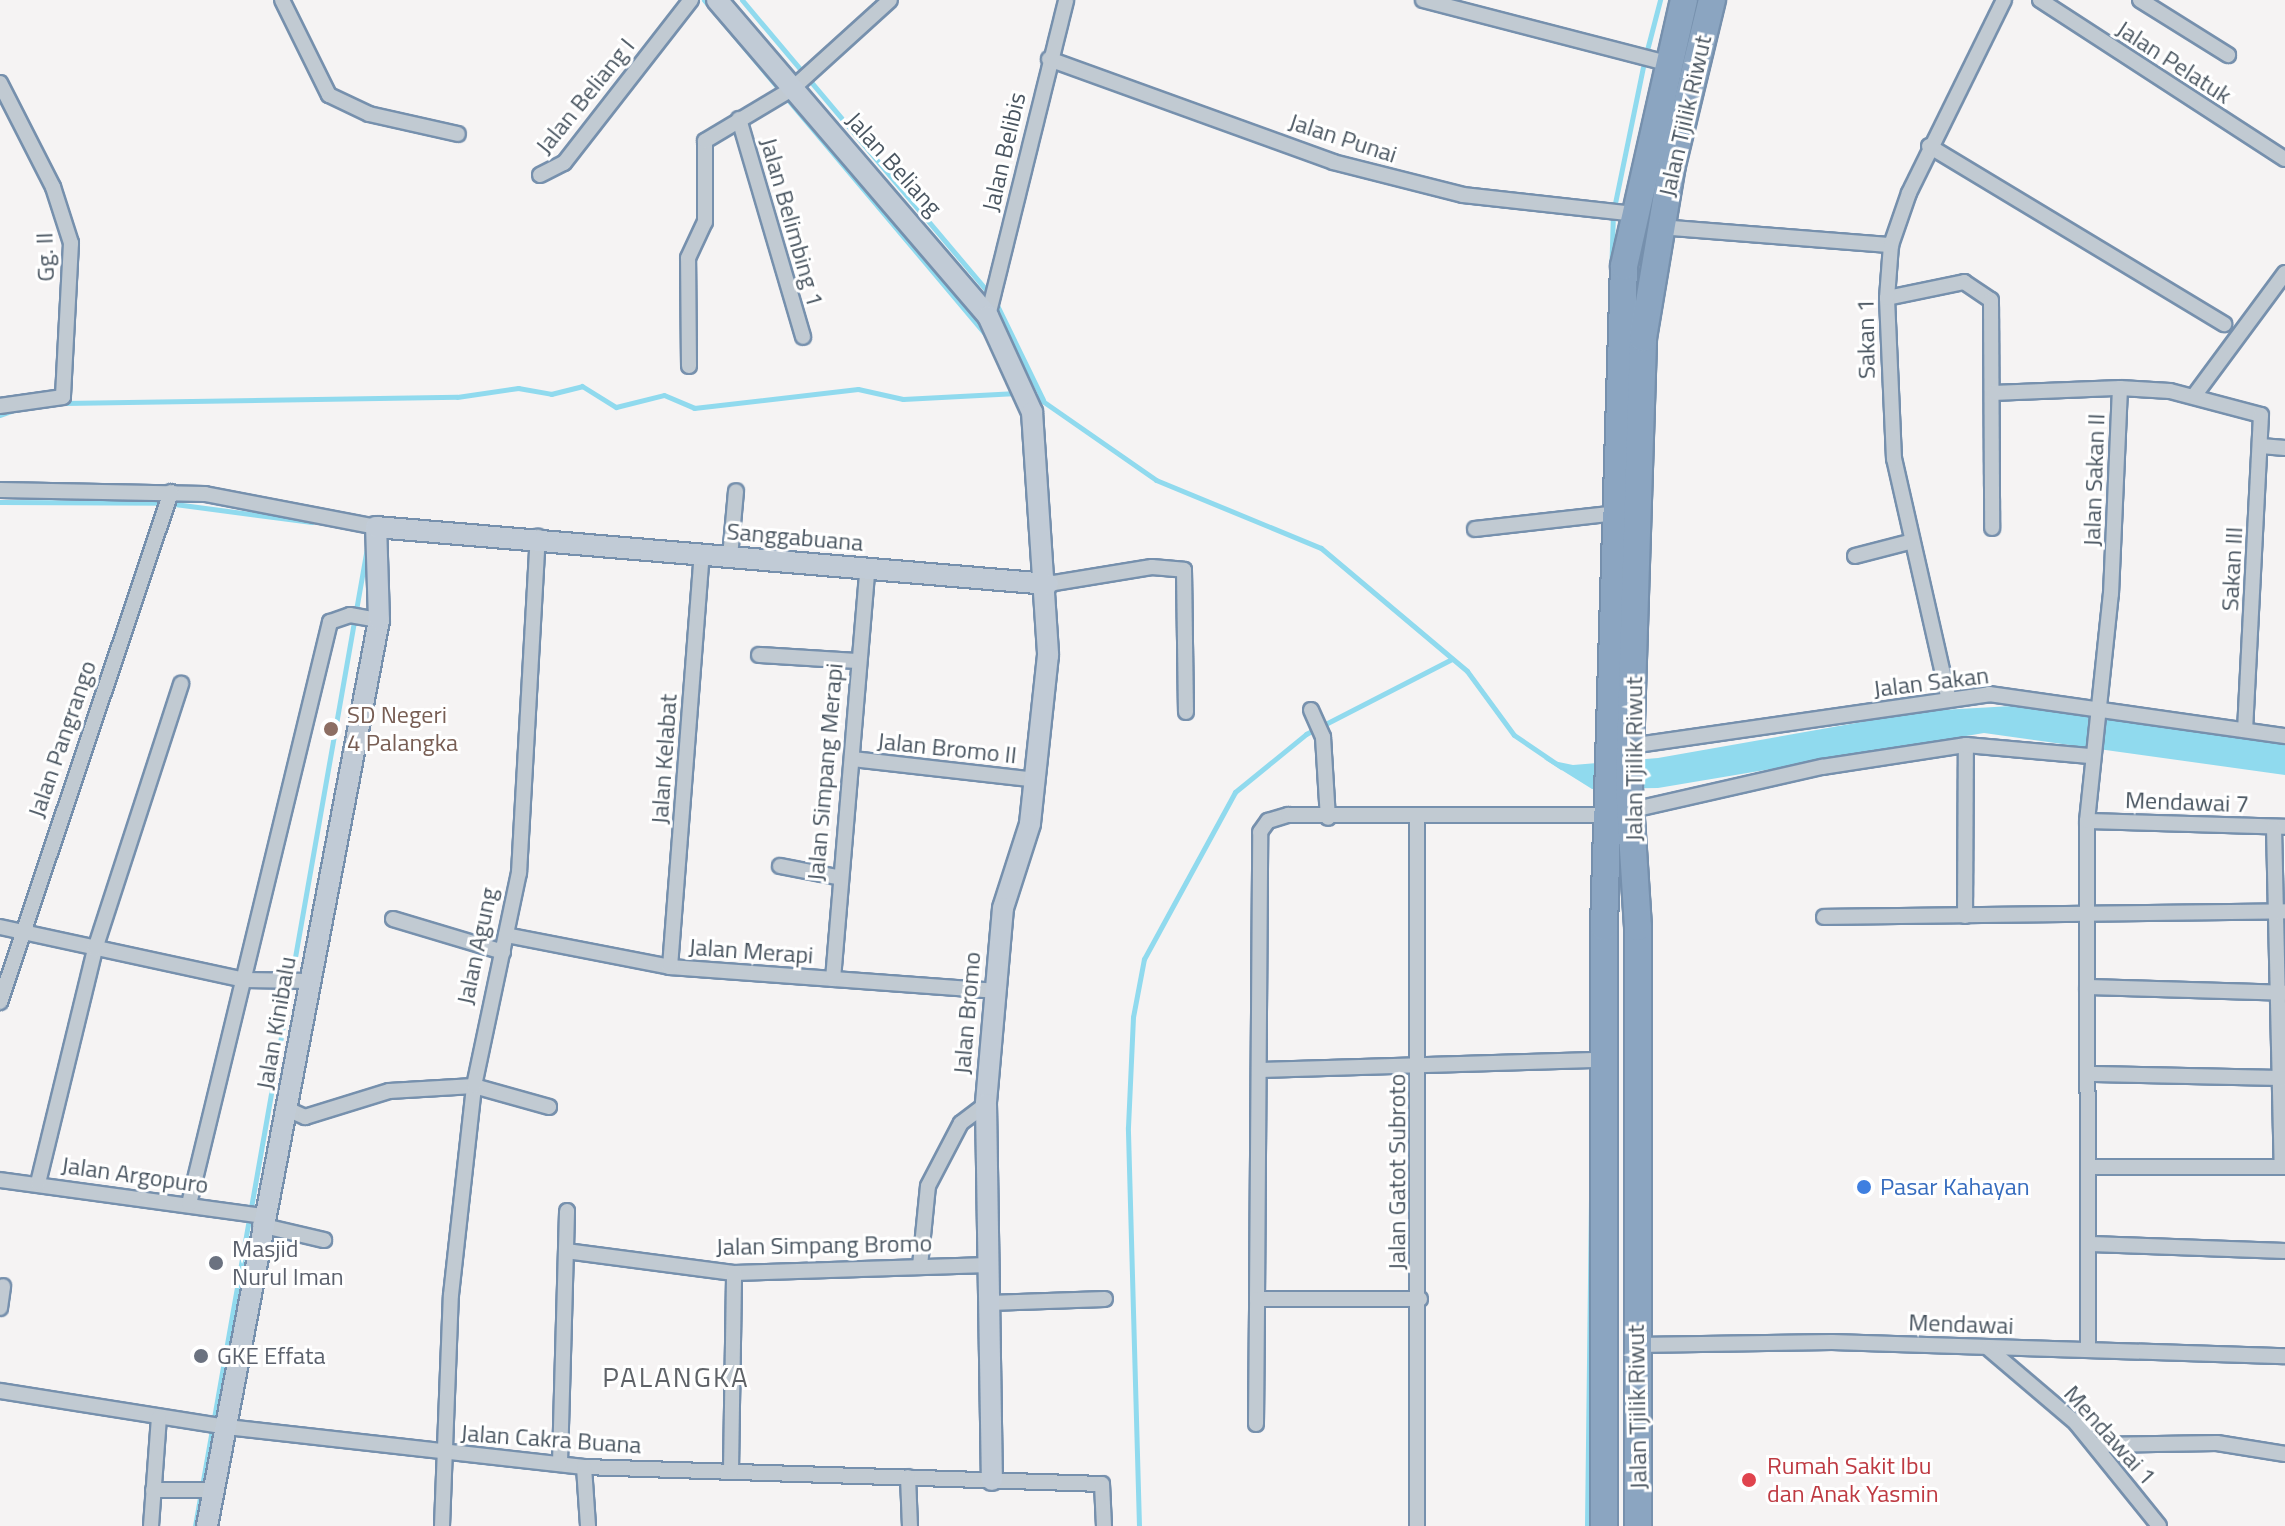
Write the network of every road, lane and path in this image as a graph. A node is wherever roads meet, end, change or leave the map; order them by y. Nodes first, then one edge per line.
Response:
1 (282, 0) edge
2 (691, 0) edge
3 (717, 0) edge
4 (890, 0) edge
5 (1066, 0) edge
6 (1423, 0) edge
7 (1684, 0) edge
8 (1712, 0) edge
9 (2004, 0) edge
10 (2040, 0) edge
11 (2140, 0) edge
12 (1460, 5) edge
13 (2228, 55) dead end
14 (1049, 59) junction
15 (1667, 63) junction
16 (0, 83) edge
17 (792, 89) junction
18 (739, 119) junction
19 (458, 134) dead end
20 (1929, 146) junction
21 (2285, 159) edge
22 (540, 175) dead end
23 (1634, 214) junction
24 (1660, 227) junction
25 (1891, 245) junction
26 (2285, 273) edge
27 (1887, 298) junction
28 (988, 316) junction
29 (2224, 324) dead end
30 (803, 337) dead end
31 (689, 366) dead end
32 (2120, 388) junction
33 (1993, 393) junction
34 (2194, 396) junction
35 (0, 406) edge
36 (2258, 412) joint
37 (2261, 446) junction
38 (2285, 448) edge
39 (0, 490) edge
40 (736, 491) dead end
41 (171, 492) junction
42 (1618, 513) junction
43 (376, 527) junction
44 (1992, 528) dead end
45 (1475, 529) dead end
46 (538, 537) junction
47 (1909, 542) junction
48 (702, 555) junction
49 (1046, 556) joint
50 (1855, 556) dead end
51 (730, 557) junction
52 (867, 570) junction
53 (1048, 584) junction
54 (1628, 587) junction
55 (379, 620) junction
56 (759, 655) dead end
57 (858, 661) junction
58 (181, 684) dead end
59 (1948, 696) junction
60 (2095, 710) junction
61 (1186, 712) dead end
62 (1317, 723) dead end
63 (2245, 730) junction
64 (2285, 736) edge
65 (1966, 745) junction
66 (2091, 750) junction
67 (1624, 756) junction
68 (853, 759) junction
69 (1036, 780) junction
70 (1620, 801) junction
71 (1328, 818) junction
72 (1417, 818) junction
73 (2087, 821) junction
74 (2280, 827) edge
75 (780, 866) dead end
76 (837, 877) junction
77 (2281, 910) edge
78 (2085, 911) junction
79 (1965, 916) junction
80 (1824, 917) dead end
81 (393, 919) dead end
82 (0, 927) edge
83 (19, 932) junction
84 (506, 935) junction
85 (95, 949) junction
86 (503, 952) junction
87 (670, 967) junction
88 (833, 979) junction
89 (245, 980) junction
90 (309, 981) junction
91 (2087, 987) junction
92 (994, 991) junction
93 (2282, 993) edge
94 (0, 1002) edge
95 (1603, 1060) junction
96 (1419, 1063) junction
97 (1259, 1070) junction
98 (2090, 1074) junction
99 (2282, 1078) edge
100 (474, 1086) junction
101 (986, 1104) junction
102 (549, 1107) dead end
103 (287, 1109) junction
104 (2093, 1167) junction
105 (2283, 1167) edge
106 (0, 1180) edge
107 (38, 1183) junction
108 (189, 1204) junction
109 (567, 1211) dead end
110 (262, 1221) junction
111 (324, 1240) dead end
112 (2091, 1244) junction
113 (566, 1251) junction
114 (2285, 1251) edge
115 (989, 1265) junction
116 (920, 1266) junction
117 (734, 1273) junction
118 (3, 1286) dead end
119 (1105, 1299) dead end
120 (1257, 1299) junction
121 (1420, 1299) junction
122 (989, 1303) junction
123 (0, 1308) edge
124 (1636, 1345) junction
125 (1988, 1348) junction
126 (2088, 1348) junction
127 (2285, 1356) edge
128 (0, 1391) edge
129 (159, 1417) junction
130 (1256, 1424) dead end
131 (227, 1427) junction
132 (2096, 1445) junction
133 (440, 1452) junction
134 (2285, 1454) edge
135 (560, 1463) junction
136 (584, 1467) junction
137 (731, 1470) junction
138 (908, 1477) junction
139 (992, 1480) junction
140 (153, 1490) junction
141 (216, 1490) junction
142 (151, 1526) edge
143 (209, 1526) edge
144 (442, 1526) edge
145 (588, 1526) edge
146 (910, 1526) edge
147 (1104, 1526) edge
148 (1417, 1526) edge
149 (1604, 1526) edge
150 (1638, 1526) edge
151 (2159, 1526) edge

1 - 19 street
2 - 22 street, Jalan Beliang I
3 - 17 street, Jalan Beliang
4 - 17 street
5 - 14 street, Jalan Belibis
6 - 12 street
7 - 15 highway, Jalan Tjilik Riwut
8 - 24 highway, Jalan Tjilik Riwut
9 - 20 street, Sakan 1
10 - 21 street, Jalan Pelatuk
11 - 13 street
12 - 15 street
14 - 23 street, Jalan Punai
14 - 28 street, Jalan Belibis
15 - 23 highway, Jalan Tjilik Riwut
16 - 35 street, Gg. II
17 - 18 street
17 - 28 street, Jalan Beliang
18 - 30 street, Jalan Belimbing 1
18 - 31 street
20 - 25 street, Sakan 1
20 - 29 street
23 - 42 highway, Jalan Tjilik Riwut
24 - 25 street
24 - 54 highway, Jalan Tjilik Riwut
25 - 27 street, Sakan 1
26 - 34 street
27 - 33 street
27 - 47 street, Sakan 1
28 - 49 street, Jalan Beliang
32 - 33 street
32 - 34 street, Jalan Sakan II
32 - 60 street, Jalan Sakan II
33 - 44 street
34 - 36 street, Jalan Sakan II
36 - 37 street, Sakan III
37 - 38 street
37 - 63 street, Sakan III
39 - 41 street
40 - 51 street
41 - 43 street
41 - 83 street, Jalan Pangrango
42 - 45 street
42 - 54 highway, Jalan Tjilik Riwut
43 - 46 street
43 - 55 street, Jalan Kinibalu
46 - 48 street, Sanggabuana
46 - 84 street, Jalan Agung
47 - 50 street
47 - 59 street, Sakan 1
48 - 51 street, Sanggabuana
48 - 87 street, Jalan Kelabat
49 - 53 street, Jalan Bromo
51 - 52 street, Sanggabuana
52 - 53 street, Sanggabuana
52 - 57 street, Jalan Simpang Merapi
53 - 61 street
53 - 69 street, Jalan Bromo
54 - 67 highway, Jalan Tjilik Riwut
55 - 89 street
55 - 90 street, Jalan Kinibalu
56 - 57 street
57 - 68 street, Jalan Simpang Merapi
58 - 85 street
59 - 60 street, Jalan Sakan
59 - 67 street, Jalan Sakan
60 - 63 street, Jalan Sakan
60 - 66 street, Jalan Sakan II
62 - 71 street
63 - 64 street, Jalan Sakan
65 - 66 street
65 - 70 street
65 - 79 street
66 - 73 street, Jalan Sakan II
67 - 70 highway, Jalan Tjilik Riwut
68 - 69 street, Jalan Bromo II
68 - 76 street, Jalan Simpang Merapi
69 - 92 street, Jalan Bromo
70 - 72 street
70 - 95 highway, Jalan Tjilik Riwut
70 - 124 highway, Jalan Tjilik Riwut
71 - 72 street
71 - 97 street
72 - 96 street, Jalan Gatot Subroto
73 - 74 street, Mendawai 7
73 - 78 street, Jalan Sakan II
74 - 77 street
75 - 76 street
76 - 88 street, Jalan Simpang Merapi
77 - 78 street
77 - 93 street
78 - 79 street
78 - 91 street, Jalan Sakan II
79 - 80 street
81 - 86 street
82 - 83 street
83 - 85 street
83 - 94 street, Jalan Pangrango
84 - 86 street, Jalan Agung
84 - 87 street, Jalan Merapi
85 - 89 street
85 - 107 street
86 - 100 street, Jalan Agung
87 - 88 street, Jalan Merapi
88 - 92 street, Jalan Merapi
89 - 90 street
89 - 108 street
90 - 103 street, Jalan Kinibalu
91 - 93 street
91 - 98 street, Jalan Sakan II
92 - 101 street, Jalan Bromo
93 - 99 street
95 - 96 street
95 - 149 highway, Jalan Tjilik Riwut
96 - 97 street
96 - 121 street, Jalan Gatot Subroto
97 - 120 street
98 - 99 street
98 - 104 street, Jalan Sakan II
99 - 105 street
100 - 102 street
100 - 103 street
100 - 133 street, Jalan Agung
101 - 115 street, Jalan Bromo
101 - 116 street
103 - 110 street, Jalan Kinibalu
104 - 105 street
104 - 112 street, Jalan Sakan II
106 - 107 street, Jalan Argopuro
107 - 108 street, Jalan Argopuro
108 - 110 street, Jalan Argopuro
109 - 113 street
110 - 111 street, Jalan Argopuro
110 - 131 street, Jalan Kinibalu
112 - 114 street
112 - 126 street, Jalan Sakan II
113 - 117 street, Jalan Simpang Bromo
113 - 135 street
115 - 116 street, Jalan Simpang Bromo
115 - 122 street, Jalan Bromo
116 - 117 street, Jalan Simpang Bromo
117 - 137 street
118 - 123 street
119 - 122 street
120 - 121 street
120 - 130 street
121 - 148 street, Jalan Gatot Subroto
122 - 139 street, Jalan Bromo
124 - 125 street, Mendawai
124 - 150 highway, Jalan Tjilik Riwut
125 - 126 street, Mendawai
125 - 132 street, Mendawai 1
126 - 127 street, Mendawai
128 - 129 street, Jalan Cakra Buana
129 - 131 street, Jalan Cakra Buana
129 - 140 street
131 - 133 street, Jalan Cakra Buana
131 - 141 street, Jalan Kinibalu
132 - 134 street
132 - 151 street, Mendawai 1
133 - 135 street, Jalan Cakra Buana
133 - 144 street, Jalan Agung
135 - 136 street, Jalan Cakra Buana
136 - 137 street, Jalan Cakra Buana
136 - 145 street
137 - 138 street, Jalan Cakra Buana
138 - 139 street, Jalan Cakra Buana
138 - 146 street
139 - 147 street, Jalan Cakra Buana
140 - 141 street
140 - 142 street
141 - 143 street, Jalan Kinibalu

